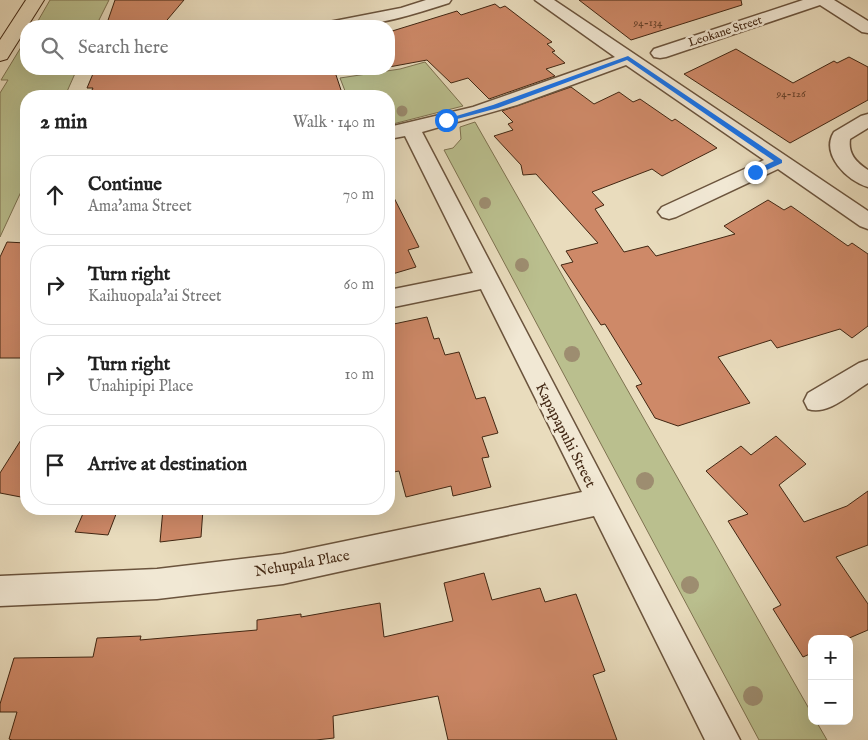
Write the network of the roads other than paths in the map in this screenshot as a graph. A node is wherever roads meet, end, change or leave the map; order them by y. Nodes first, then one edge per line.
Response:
1 (35, 0) edge
2 (443, 0) edge
3 (543, 0) edge
4 (821, 0) edge
5 (22, 20) edge
6 (365, 20) edge
7 (20, 24) edge
8 (868, 28) edge
9 (660, 53) dead end
10 (0, 55) edge
11 (628, 58) junction
12 (868, 120) edge
13 (400, 131) edge
14 (779, 161) junction
15 (868, 180) edge
16 (669, 212) dead end
17 (868, 221) edge
18 (488, 279) junction
19 (395, 298) edge
20 (868, 370) edge
21 (817, 401) dead end
22 (600, 501) junction
23 (0, 591) edge
24 (723, 740) edge

1 - 5 highway
2 - 6 street
3 - 11 street
4 - 8 street
4 - 9 street, Leokane Street
7 - 10 highway
11 - 13 street
11 - 14 street
12 - 15 street
13 - 18 street, Kapapapuhi Street
14 - 16 street
14 - 17 street
18 - 19 street
18 - 22 street, Kapapapuhi Street
20 - 21 street
22 - 23 street, Nehupala Place
22 - 24 street, Kapapapuhi Street

